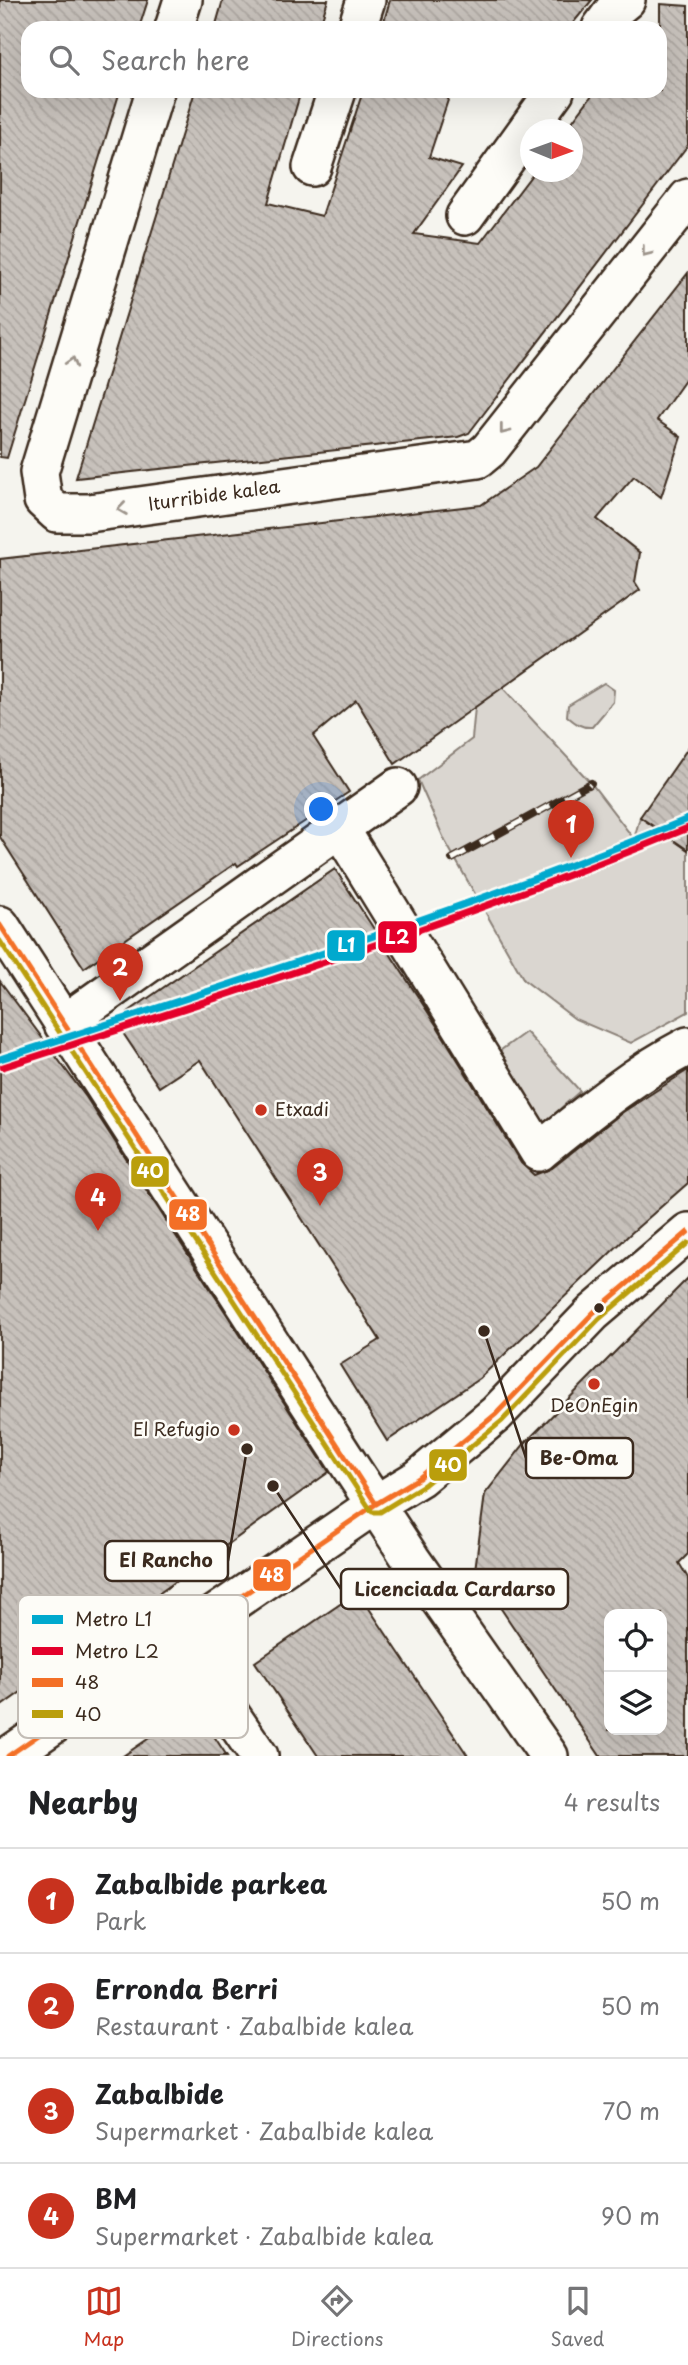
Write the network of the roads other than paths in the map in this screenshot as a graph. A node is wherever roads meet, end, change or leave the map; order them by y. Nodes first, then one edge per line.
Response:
1 (183, 0) edge
2 (366, 0) edge
3 (625, 0) edge
4 (176, 21) edge
5 (359, 21) edge
6 (606, 21) edge
7 (153, 98) edge
8 (335, 98) edge
9 (550, 98) edge
10 (312, 167) dead end
11 (688, 198) edge
12 (465, 216) dead end
13 (398, 787) dead end
14 (340, 827) junction
15 (0, 925) edge
16 (63, 1024) junction
17 (688, 1046) edge
18 (686, 1237) edge
19 (376, 1504) junction
20 (243, 1595) edge
21 (34, 1738) edge
22 (247, 1738) edge
23 (8, 1756) edge
24 (259, 1756) edge
25 (549, 1756) edge

1 - 4 street
2 - 5 street
3 - 6 street
11 -> 7 street, Iturribide kalea
8 - 10 street
9 - 12 street
13 - 14 street
14 - 16 street
14 - 17 street
15 - 16 street
16 - 19 street
18 - 19 street
19 - 20 street
19 - 25 street
21 - 23 street
22 - 24 street

